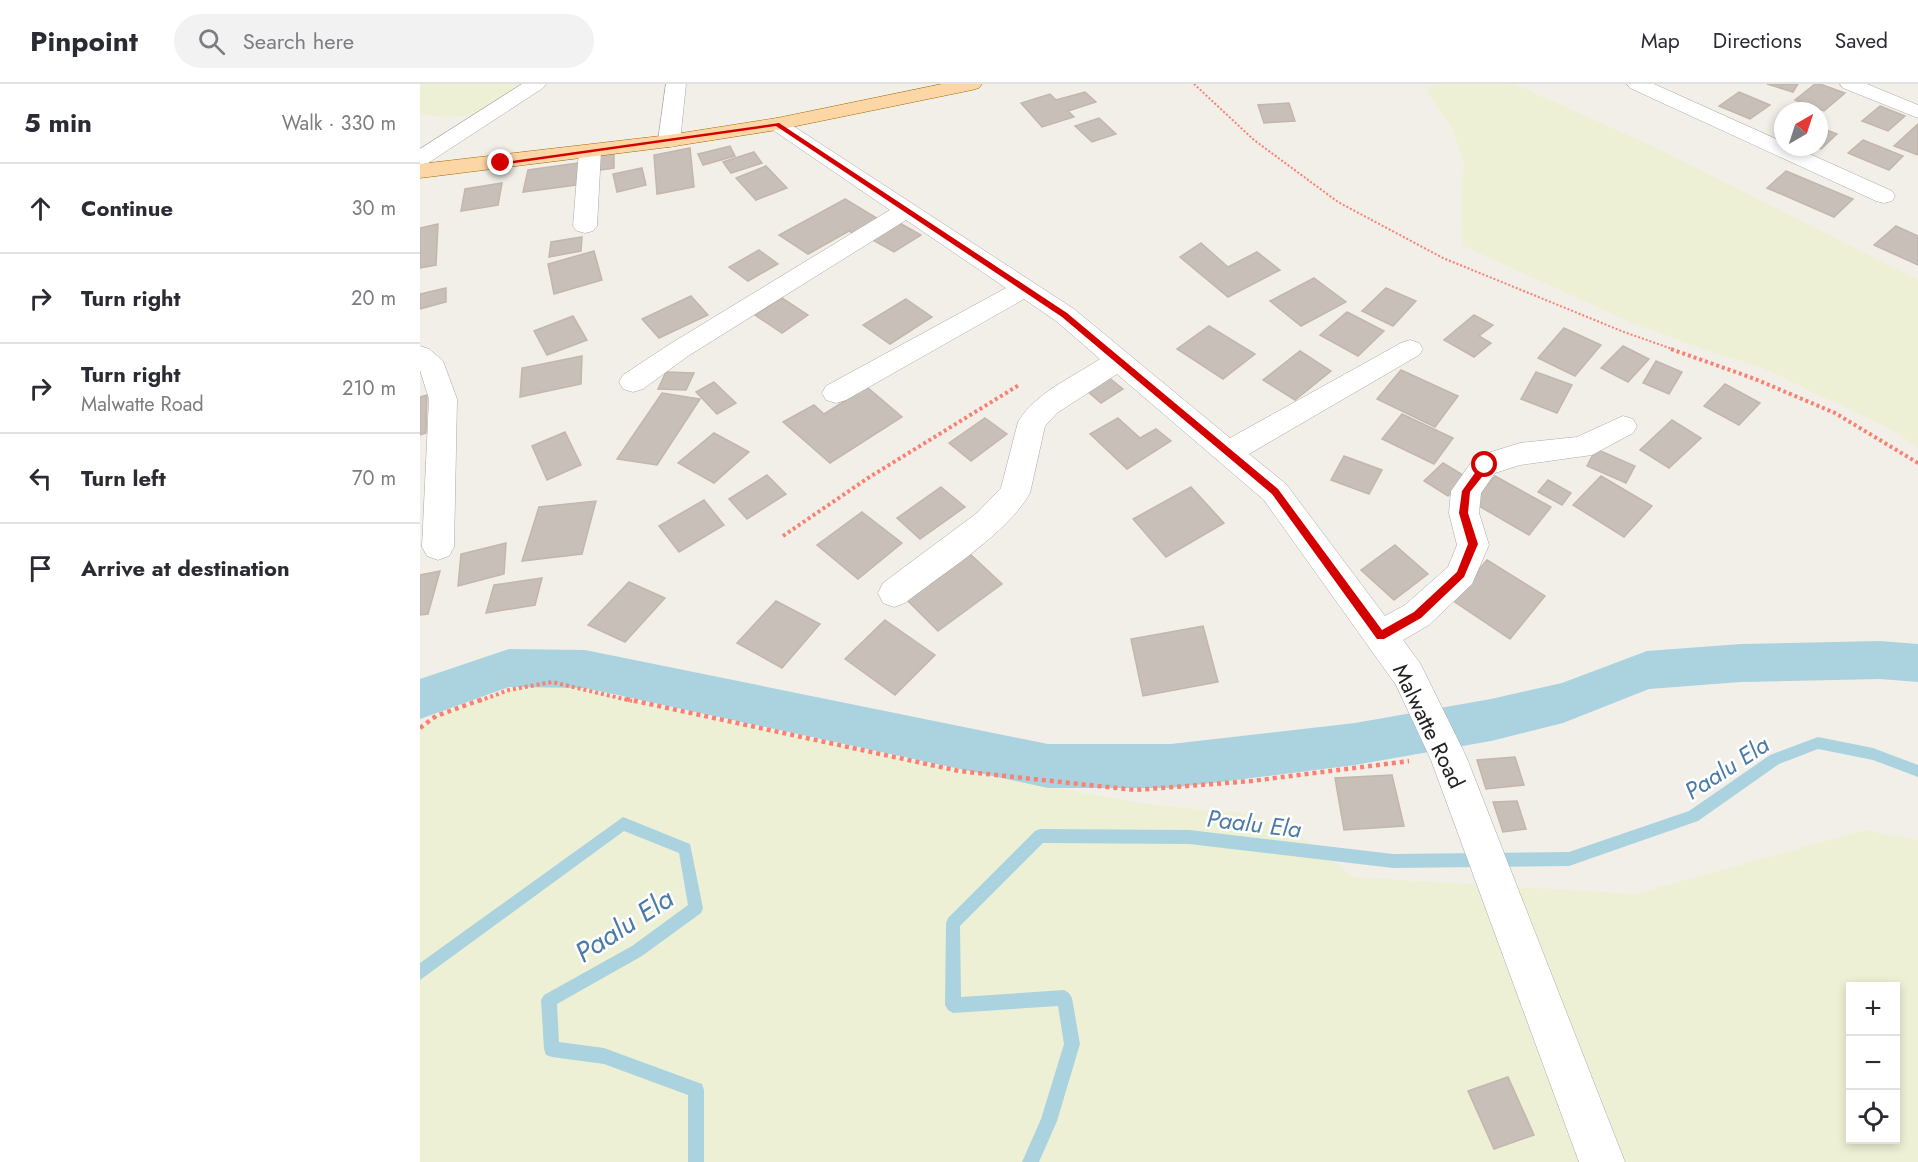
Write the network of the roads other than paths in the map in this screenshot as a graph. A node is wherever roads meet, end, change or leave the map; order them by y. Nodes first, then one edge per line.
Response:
1 (536, 84) edge
2 (676, 84) edge
3 (972, 84) edge
4 (1637, 84) edge
5 (1850, 84) edge
6 (1918, 112) edge
7 (777, 124) junction
8 (669, 141) junction
9 (590, 151) junction
10 (420, 158) edge
11 (420, 171) edge
12 (1884, 196) dead end
13 (906, 210) junction
14 (585, 226) dead end
15 (1025, 288) junction
16 (1410, 349) dead end
17 (420, 355) edge
18 (1119, 360) junction
19 (633, 382) dead end
20 (836, 393) dead end
21 (1623, 426) dead end
22 (1228, 452) junction
23 (438, 546) dead end
24 (894, 593) dead end
25 (1380, 636) junction
26 (1602, 1162) edge

1 - 10 street
2 - 8 street
3 - 7 main road
4 - 12 street
5 - 6 street
7 - 8 main road
7 - 13 street, Malwatte Road
8 - 9 main road
9 - 11 main road
9 - 14 street
13 - 15 street, Malwatte Road
13 - 19 street
15 - 18 street, Malwatte Road
15 - 20 street
16 - 22 street
17 - 23 street
18 - 22 street, Malwatte Road
18 - 24 street
21 - 25 street
22 - 25 street, Malwatte Road
25 - 26 street, Malwatte Road

